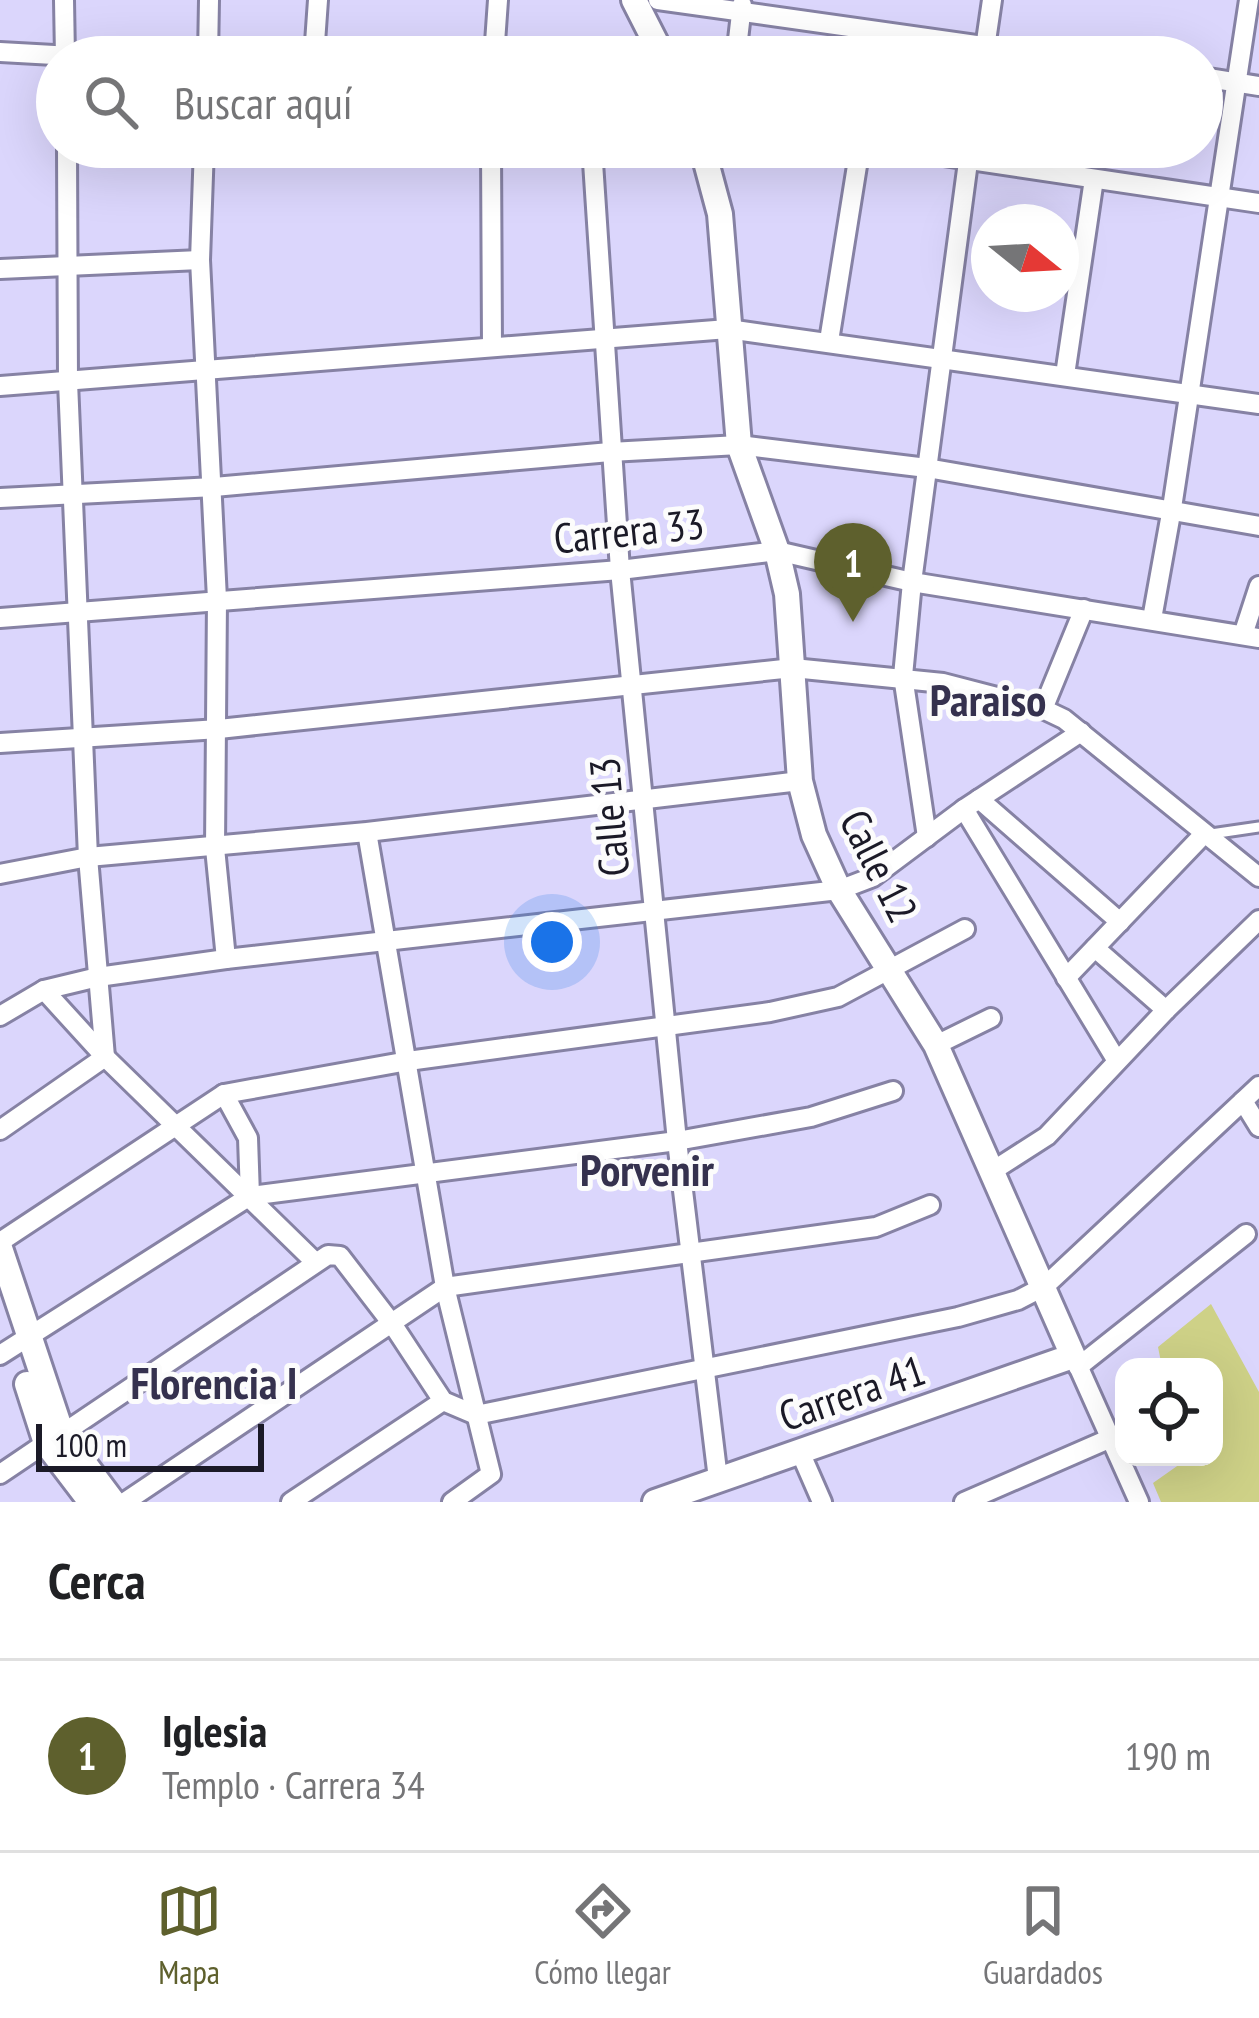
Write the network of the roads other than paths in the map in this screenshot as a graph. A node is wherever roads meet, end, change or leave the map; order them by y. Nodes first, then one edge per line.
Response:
1 (64, 0) edge
2 (208, 0) edge
3 (318, 0) edge
4 (498, 0) edge
5 (634, 0) edge
6 (658, 0) edge
7 (992, 0) edge
8 (1249, 0) edge
9 (742, 6) edge
10 (65, 36) edge
11 (208, 36) edge
12 (315, 36) edge
13 (495, 36) edge
14 (652, 36) edge
15 (738, 36) edge
16 (904, 36) edge
17 (987, 36) edge
18 (0, 52) edge
19 (36, 54) edge
20 (1223, 80) edge
21 (1235, 82) junction
22 (1259, 86) edge
23 (1223, 154) edge
24 (67, 168) edge
25 (203, 168) edge
26 (491, 168) edge
27 (593, 168) edge
28 (708, 168) edge
29 (857, 168) edge
30 (967, 168) edge
31 (1041, 168) edge
32 (1221, 168) edge
33 (1094, 179) junction
34 (1216, 196) junction
35 (1259, 203) edge
36 (200, 260) junction
37 (69, 266) junction
38 (0, 269) edge
39 (728, 329) junction
40 (603, 337) junction
41 (829, 340) junction
42 (492, 347) junction
43 (942, 358) junction
44 (208, 370) junction
45 (1065, 375) junction
46 (68, 382) junction
47 (0, 386) edge
48 (1190, 393) junction
49 (1259, 404) edge
50 (739, 445) junction
51 (610, 452) junction
52 (927, 468) junction
53 (214, 487) junction
54 (74, 495) junction
55 (0, 498) edge
56 (1172, 508) junction
57 (1259, 526) edge
58 (777, 550) junction
59 (620, 570) junction
60 (912, 582) junction
61 (1259, 586) edge
62 (217, 599) junction
63 (1084, 609) junction
64 (80, 612) junction
65 (0, 618) edge
66 (1152, 619) junction
67 (1251, 636) edge
68 (793, 668) junction
69 (903, 676) junction
70 (632, 687) junction
71 (1043, 709) junction
72 (219, 729) junction
73 (1081, 732) junction
74 (85, 738) junction
75 (0, 743) edge
76 (800, 781) junction
77 (645, 798) junction
78 (972, 804) junction
79 (1259, 827) edge
80 (367, 832) junction
81 (1203, 835) junction
82 (927, 837) junction
83 (215, 848) junction
84 (88, 857) junction
85 (0, 874) edge
86 (1259, 877) edge
87 (839, 890) junction
88 (653, 911) junction
89 (1259, 920) edge
90 (1120, 922) junction
91 (964, 928) dead end
92 (386, 944) junction
93 (1095, 948) junction
94 (226, 959) junction
95 (891, 971) junction
96 (98, 977) junction
97 (1066, 978) junction
98 (44, 990) junction
99 (1166, 1010) junction
100 (0, 1016) edge
101 (991, 1018) dead end
102 (665, 1025) junction
103 (936, 1045) junction
104 (105, 1057) junction
105 (408, 1061) junction
106 (1117, 1061) junction
107 (1259, 1086) edge
108 (893, 1091) dead end
109 (224, 1094) junction
110 (1243, 1101) junction
111 (176, 1125) junction
112 (1259, 1127) edge
113 (0, 1130) edge
114 (677, 1141) junction
115 (428, 1170) junction
116 (994, 1170) junction
117 (250, 1196) junction
118 (930, 1205) dead end
119 (1246, 1234) dead end
120 (0, 1245) edge
121 (691, 1253) junction
122 (314, 1261) junction
123 (1045, 1286) junction
124 (445, 1287) junction
125 (0, 1301) edge
126 (393, 1325) junction
127 (14, 1346) edge
128 (1076, 1361) junction
129 (702, 1366) junction
130 (443, 1401) junction
131 (476, 1415) junction
132 (54, 1438) junction
133 (1111, 1438) junction
134 (801, 1454) junction
135 (0, 1474) edge
136 (718, 1479) junction
137 (658, 1501) edge
138 (91, 1502) edge
139 (113, 1502) edge
140 (125, 1502) edge
141 (291, 1502) edge
142 (452, 1502) edge
143 (822, 1502) edge
144 (964, 1502) edge
145 (1139, 1502) edge

1 - 10 street
2 - 11 street
3 - 12 street
4 - 13 street
5 - 14 street
6 - 9 street
7 - 17 street
8 - 21 street
9 - 15 street
9 - 16 street
18 - 19 street
20 - 21 street
21 - 22 street
21 - 23 street
24 - 37 street
25 - 36 street
26 - 42 street
27 - 40 street, Calle 13
28 - 39 street, Calle 12
29 - 41 street
30 - 43 street
31 - 33 street
32 - 34 street
33 - 34 street
33 - 45 street
34 - 35 street
34 - 48 street
36 - 37 street
36 - 44 street
37 - 38 street
37 - 46 street
39 - 40 street
39 - 41 street
39 - 50 street, Calle 12
40 - 42 street
40 - 51 street, Calle 13
41 - 43 street
42 - 44 street
43 - 45 street
43 - 52 street
44 - 46 street
44 - 53 street
45 - 48 street
46 - 47 street
46 - 54 street
48 - 49 street
48 - 56 street
50 - 51 street
50 - 52 street
50 - 58 street, Calle 12
51 - 53 street
51 - 59 street, Calle 13
52 - 56 street
52 - 60 street
53 - 54 street
53 - 62 street
54 - 55 street
54 - 64 street
56 - 57 street
56 - 66 street
58 - 59 street, Carrera 33
58 - 60 street, Carrera 33
58 - 68 street, Calle 12
59 - 62 street, Carrera 33
59 - 70 street, Calle 13
60 - 63 street, Carrera 33
60 - 69 street
61 - 67 street
62 - 64 street, Carrera 33
62 - 72 street
63 - 66 street, Carrera 33
63 - 71 street
64 - 65 street, Carrera 33
64 - 74 street
66 - 67 street, Carrera 33
68 - 69 street
68 - 70 street
68 - 76 street, Calle 12
69 - 71 street
69 - 82 street
70 - 72 street
70 - 77 street, Calle 13
71 - 73 street
72 - 74 street
72 - 83 street
73 - 78 street
73 - 81 street
74 - 75 street
74 - 84 street
76 - 77 street
76 - 87 street, Calle 12
77 - 80 street
77 - 88 street, Calle 13
78 - 82 street
78 - 90 street
78 - 97 street
79 - 81 lane
80 - 83 street
80 - 92 street
81 - 86 street
81 - 90 street
82 - 87 street
83 - 84 street
83 - 94 street
84 - 85 street
84 - 96 street
87 - 88 street
87 - 95 street, Calle 12
88 - 92 street
88 - 102 street, Calle 13
89 - 99 street
90 - 93 street
91 - 95 street
92 - 94 street
92 - 105 street
93 - 97 street
93 - 99 street
94 - 96 street
95 - 102 street
95 - 103 street, Calle 12
96 - 98 street
96 - 104 street
97 - 106 street
98 - 100 street
98 - 104 street
99 - 106 street
101 - 103 street
102 - 105 street
102 - 114 street, Calle 13
103 - 116 street, Calle 12
104 - 111 street
104 - 113 street
105 - 109 street
105 - 115 street
106 - 116 street
107 - 110 street
108 - 114 street
109 - 111 street
109 - 117 street
110 - 112 street
110 - 123 street
111 - 117 street
111 - 120 street
114 - 115 street
114 - 121 street, Calle 13
115 - 117 street
115 - 124 street
116 - 123 street, Calle 12
117 - 122 street
117 - 127 street
118 - 121 street
119 - 128 street, Carrera 41
120 - 127 street
121 - 124 street
121 - 129 street, Calle 13
122 - 126 street
122 - 132 street
123 - 128 street, Calle 12
123 - 129 street
124 - 126 street
124 - 131 street
125 - 127 street
126 - 130 street
126 - 140 street
127 - 132 street
128 - 133 street, Calle 12
128 - 134 street, Carrera 41
129 - 131 street
129 - 136 street, Calle 13
130 - 131 street
130 - 141 street
131 - 142 street
132 - 135 street
132 - 138 street
132 - 139 street
133 - 144 street
133 - 145 street, Calle 12
134 - 136 street, Carrera 41
134 - 143 street
136 - 137 street, Carrera 41

